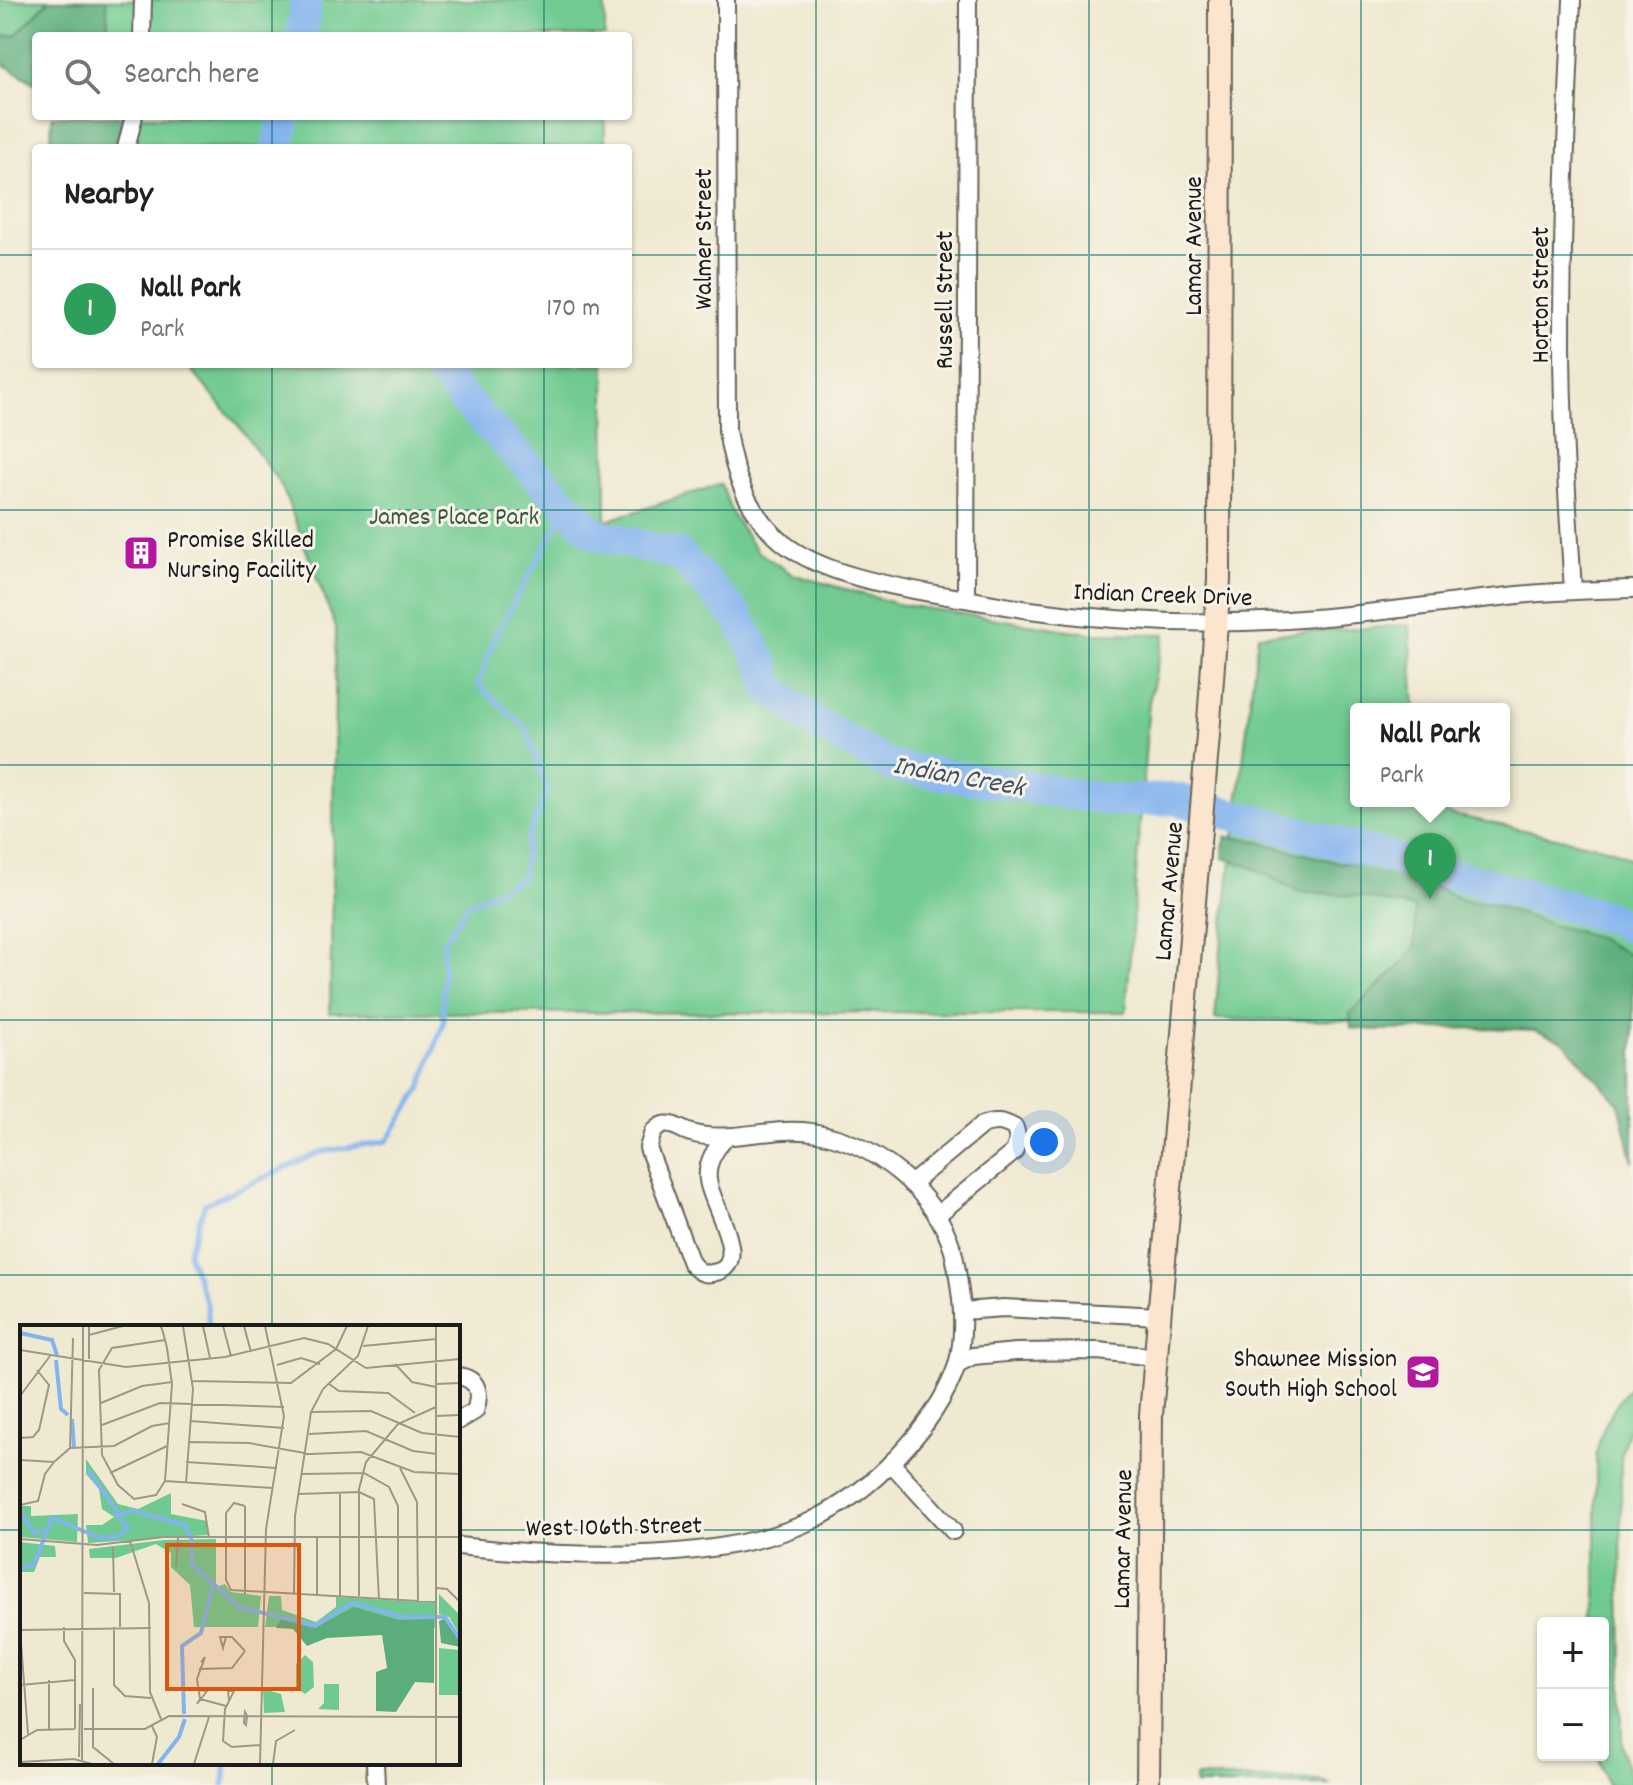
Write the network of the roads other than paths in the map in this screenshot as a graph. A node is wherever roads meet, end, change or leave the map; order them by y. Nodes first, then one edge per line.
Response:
1 (143, 0) edge
2 (726, 0) edge
3 (968, 0) edge
4 (1220, 0) edge
5 (1572, 0) edge
6 (142, 32) edge
7 (133, 120) edge
8 (127, 144) edge
9 (737, 477) joint
10 (1633, 589) edge
11 (1573, 591) junction
12 (966, 599) junction
13 (1216, 622) junction
14 (728, 1136) junction
15 (911, 1184) junction
16 (937, 1215) junction
17 (962, 1311) junction
18 (1159, 1316) junction
19 (1156, 1357) junction
20 (957, 1364) junction
21 (460, 1376) edge
22 (460, 1420) edge
23 (891, 1463) junction
24 (953, 1531) dead end
25 (460, 1546) edge
26 (375, 1765) edge
27 (376, 1785) edge
28 (1148, 1785) edge

1 - 6 street
2 - 9 street, Walmer Street
3 - 12 street, Russell Street
4 - 13 street, Lamar Avenue
5 - 11 street, Horton Street
7 - 8 street
9 - 12 street, Indian Creek Drive
10 - 11 street, Indian Creek Drive
11 - 13 street, Indian Creek Drive
12 - 13 street, Indian Creek Drive
13 - 18 street, Lamar Avenue
14 - 14 street
14 - 15 street
15 - 16 street
15 - 16 street
16 - 17 street
17 - 18 street
17 - 20 street, West 106th Street
18 - 19 street, Lamar Avenue
19 - 20 street
19 - 28 street, Lamar Avenue
20 - 23 street, West 106th Street
21 - 22 street
23 - 24 street
23 - 25 street, West 106th Street
26 - 27 street

